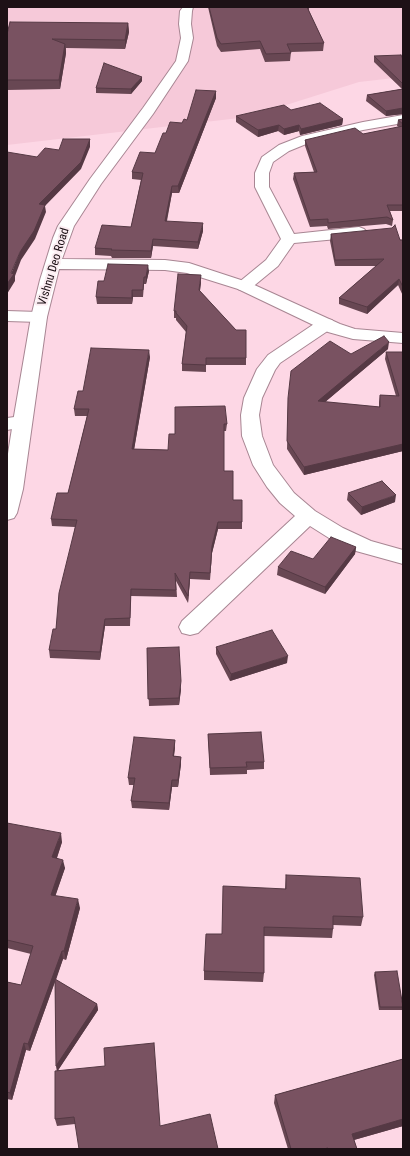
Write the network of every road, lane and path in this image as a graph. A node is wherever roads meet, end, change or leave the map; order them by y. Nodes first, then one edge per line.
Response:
1 (188, 7) edge
2 (403, 119) edge
3 (371, 231) edge
4 (289, 239) junction
5 (53, 264) junction
6 (244, 286) junction
7 (7, 316) edge
8 (39, 317) junction
9 (326, 324) junction
10 (403, 338) edge
11 (14, 423) edge
12 (7, 513) edge
13 (308, 516) junction
14 (403, 557) edge
15 (190, 627) dead end

1 - 5 street, Vishnu Deo Road
2 - 4 street
3 - 4 street
4 - 6 street
5 - 6 street
5 - 8 street, Vishnu Deo Road
6 - 9 street
7 - 8 street
8 - 11 street, Vishnu Deo Road
9 - 10 street
9 - 13 street
11 - 12 street, Vishnu Deo Road
13 - 14 street
13 - 15 street

